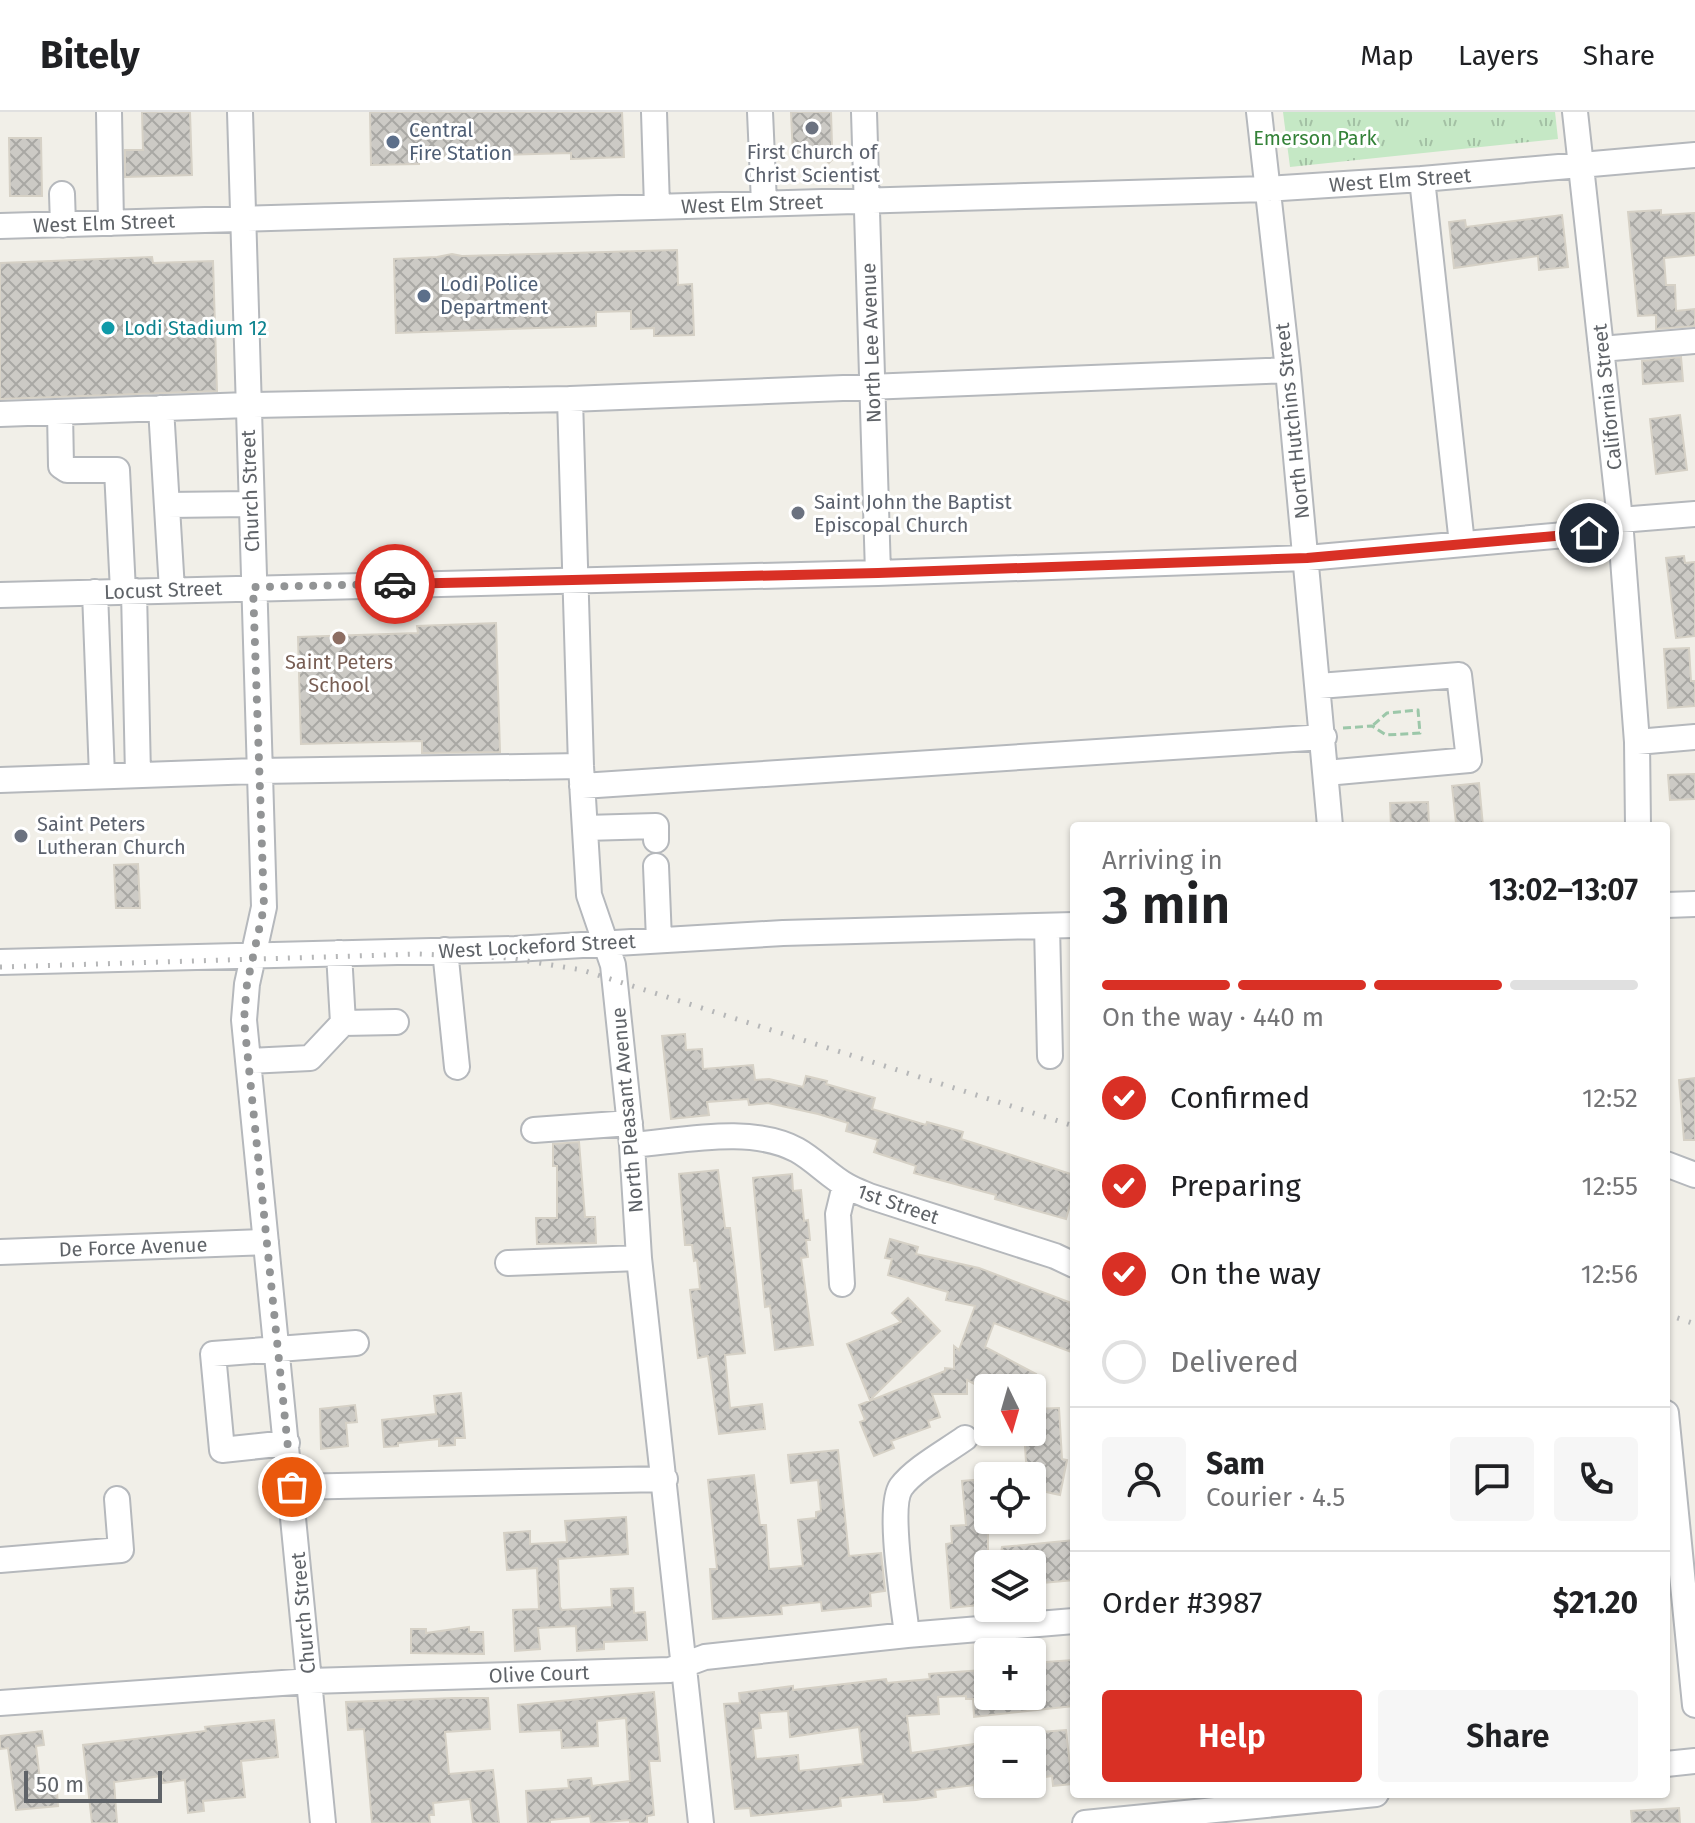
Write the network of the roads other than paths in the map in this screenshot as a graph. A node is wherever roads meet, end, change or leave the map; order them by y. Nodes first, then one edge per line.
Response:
1 (109, 112) edge
2 (240, 112) edge
3 (654, 112) edge
4 (760, 112) edge
5 (864, 112) edge
6 (1259, 112) edge
7 (1575, 112) edge
8 (1695, 155) edge
9 (1581, 164) junction
10 (1422, 179) junction
11 (1267, 189) junction
12 (62, 194) dead end
13 (866, 200) junction
14 (764, 203) junction
15 (657, 207) junction
16 (243, 221) junction
17 (111, 223) junction
18 (63, 225) junction
19 (0, 226) edge
20 (1695, 341) edge
21 (1601, 349) junction
22 (1288, 370) junction
23 (872, 387) junction
24 (570, 399) junction
25 (248, 405) junction
26 (161, 408) junction
27 (60, 412) junction
28 (0, 414) edge
29 (251, 504) junction
30 (167, 505) junction
31 (1695, 514) edge
32 (1620, 525) junction
33 (1462, 544) junction
34 (1307, 558) junction
35 (878, 573) junction
36 (577, 581) junction
37 (253, 587) junction
38 (172, 590) junction
39 (128, 591) junction
40 (95, 592) junction
41 (0, 595) edge
42 (1319, 686) junction
43 (1323, 733) junction
44 (1695, 737) edge
45 (1637, 742) junction
46 (259, 771) junction
47 (1326, 773) junction
48 (138, 775) junction
49 (102, 776) junction
50 (582, 776) junction
51 (0, 780) edge
52 (1330, 822) edge
53 (1638, 822) edge
54 (585, 828) junction
55 (656, 840) dead end
56 (656, 866) dead end
57 (1695, 904) edge
58 (1670, 905) edge
59 (1070, 925) edge
60 (1047, 926) junction
61 (659, 940) junction
62 (606, 943) junction
63 (445, 950) junction
64 (339, 953) junction
65 (254, 955) junction
66 (0, 962) edge
67 (396, 1022) dead end
68 (343, 1023) junction
69 (1050, 1056) dead end
70 (248, 1061) junction
71 (457, 1067) dead end
72 (534, 1130) dead end
73 (631, 1134) junction
74 (1670, 1166) edge
75 (1695, 1175) edge
76 (845, 1185) junction
77 (266, 1242) junction
78 (0, 1252) edge
79 (639, 1258) junction
80 (508, 1263) dead end
81 (1070, 1263) edge
82 (842, 1284) dead end
83 (356, 1343) dead end
84 (277, 1347) junction
85 (1670, 1435) edge
86 (965, 1438) dead end
87 (287, 1443) junction
88 (665, 1479) junction
89 (292, 1487) junction
90 (117, 1499) dead end
91 (1686, 1524) edge
92 (0, 1560) edge
93 (1674, 1565) edge
94 (1070, 1621) edge
95 (907, 1635) junction
96 (685, 1663) junction
97 (310, 1681) junction
98 (0, 1703) edge
99 (1695, 1705) edge
100 (1695, 1761) edge
101 (1670, 1764) edge
102 (1332, 1798) edge
103 (1211, 1809) edge
104 (323, 1823) edge
105 (701, 1823) edge
106 (1085, 1823) edge

1 - 17 street
2 - 16 street, Church Street
3 - 15 street
4 - 14 street
5 - 13 street, North Lee Avenue
6 - 11 street, North Hutchins Street
7 - 9 street, California Street
8 - 9 street, West Elm Street
9 - 10 street, West Elm Street
9 - 21 street, California Street
10 - 11 street, West Elm Street
10 - 33 street
11 - 13 street, West Elm Street
11 - 22 street, North Hutchins Street
12 - 18 street
13 - 14 street, West Elm Street
13 - 23 street, North Lee Avenue
14 - 15 street, West Elm Street
15 - 16 street, West Elm Street
16 - 17 street, West Elm Street
16 - 25 street, Church Street
17 - 18 street, West Elm Street
18 - 19 street, West Elm Street
20 - 21 street
21 - 32 street, California Street
22 - 23 street
22 - 34 street, North Hutchins Street
23 - 24 street
23 - 35 street, North Lee Avenue
24 - 25 street
24 - 36 street, North Pleasant Avenue
25 - 26 street
25 - 29 street, Church Street
26 - 27 street
26 - 30 street
27 - 28 street
27 - 39 street
29 - 30 street
29 - 37 street, Church Street
30 - 38 street
31 - 32 street, Locust Street
32 - 33 street, Locust Street
32 - 45 street, California Street
33 - 34 street, Locust Street
34 - 35 street, Locust Street
34 - 42 street, North Hutchins Street
35 - 36 street, Locust Street
36 - 37 street, Locust Street
36 - 50 street, North Pleasant Avenue
37 - 38 street, Locust Street
37 - 46 street, Church Street
38 - 39 street, Locust Street
39 - 40 street, Locust Street
39 - 48 street
40 - 41 street, Locust Street
40 - 49 street
42 - 43 street, North Hutchins Street
42 - 47 street
43 - 47 street, North Hutchins Street
43 - 50 street
44 - 45 street
45 - 53 street, California Street
46 - 48 street
46 - 50 street
46 - 65 street, Church Street
47 - 52 street, North Hutchins Street
48 - 49 street
49 - 51 street
50 - 54 street, North Pleasant Avenue
54 - 55 street
54 - 62 street, North Pleasant Avenue
56 - 61 street
57 - 58 street
59 - 60 street, West Lockeford Street
60 - 61 street, West Lockeford Street
60 - 69 street
61 - 62 street, West Lockeford Street
62 - 63 street, West Lockeford Street
62 - 73 street, North Pleasant Avenue
63 - 64 street, West Lockeford Street
63 - 71 street
64 - 65 street, West Lockeford Street
64 - 68 street
65 - 66 street, West Lockeford Street
65 - 70 street, Church Street
67 - 68 street
68 - 70 street
70 - 77 street, Church Street
72 - 73 street, 1st Street
73 - 76 street, 1st Street
73 - 79 street, North Pleasant Avenue
74 - 75 street
76 - 81 street, 1st Street
76 - 82 street
77 - 78 street, De Force Avenue
77 - 84 street, Church Street
79 - 80 street
79 - 88 street, North Pleasant Avenue
83 - 84 street
84 - 87 street, Church Street
84 - 87 street
85 - 91 street
86 - 95 street
87 - 89 street, Church Street
88 - 89 street
88 - 96 street, North Pleasant Avenue
89 - 97 street, Church Street
90 - 92 street
91 - 93 street
93 - 99 street
94 - 95 street, Olive Court
95 - 96 street, Olive Court
96 - 97 street, Olive Court
96 - 105 street, North Pleasant Avenue
97 - 98 street, Olive Court
97 - 104 street, Church Street
100 - 101 street
102 - 103 street
103 - 106 street

